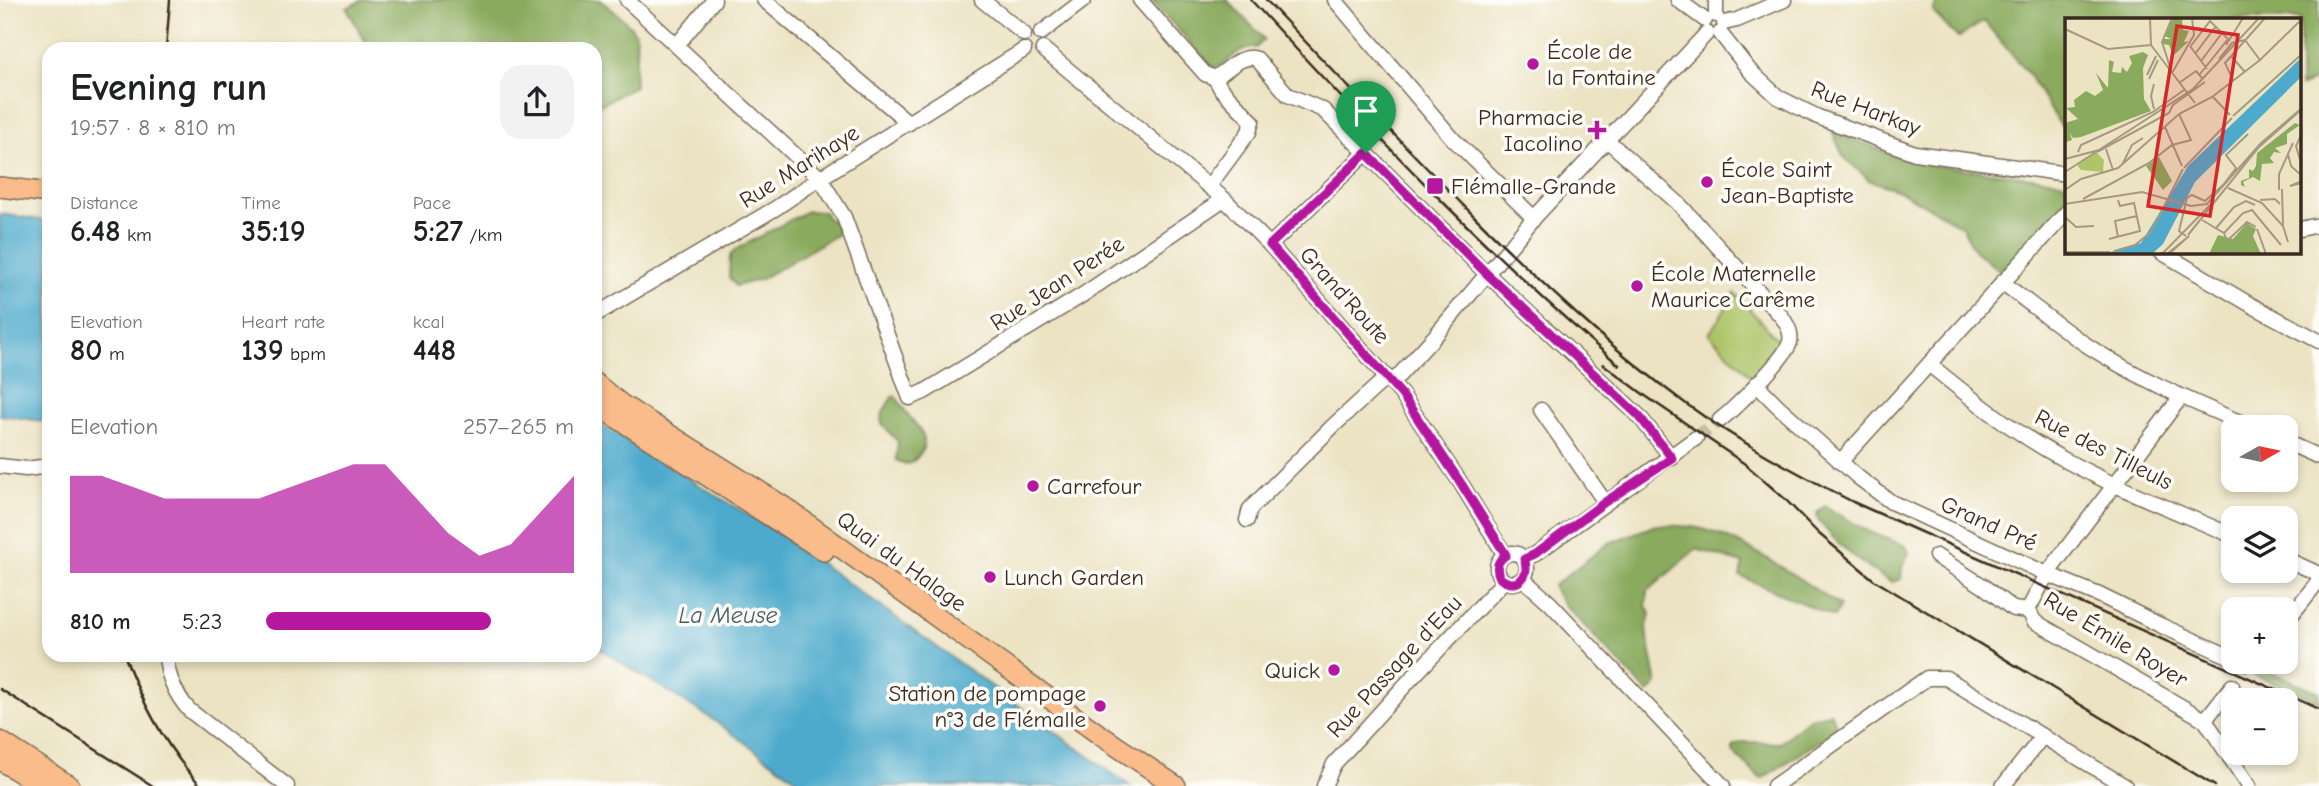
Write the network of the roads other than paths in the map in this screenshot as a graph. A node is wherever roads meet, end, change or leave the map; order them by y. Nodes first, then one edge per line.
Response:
1 (627, 0) edge
2 (714, 0) edge
3 (764, 0) edge
4 (982, 0) edge
5 (1084, 0) edge
6 (1140, 0) edge
7 (1335, 0) edge
8 (1678, 0) edge
9 (1784, 0) edge
10 (1715, 21) edge
11 (1041, 33) junction
12 (1024, 34) junction
13 (677, 45) junction
14 (1042, 49) junction
15 (1024, 50) junction
16 (1215, 78) junction
17 (909, 123) junction
18 (1608, 141) junction
19 (1366, 153) junction
20 (2065, 174) edge
21 (820, 178) junction
22 (1209, 186) junction
23 (0, 187) edge
24 (42, 192) edge
25 (0, 198) edge
26 (1224, 199) junction
27 (42, 202) edge
28 (2065, 214) edge
29 (1534, 218) junction
30 (1270, 245) junction
31 (2164, 254) edge
32 (1486, 273) junction
33 (2002, 282) junction
34 (602, 311) edge
35 (2319, 341) edge
36 (1929, 364) junction
37 (1390, 380) junction
38 (1756, 384) junction
39 (602, 389) edge
40 (2181, 397) junction
41 (602, 409) edge
42 (1541, 410) dead end
43 (2223, 415) edge
44 (1720, 420) tunnel mouth
45 (1696, 438) tunnel mouth
46 (2298, 447) edge
47 (2319, 457) edge
48 (1672, 458) junction
49 (1840, 462) junction
50 (0, 466) edge
51 (42, 467) edge
52 (2114, 484) junction
53 (1605, 502) junction
54 (1247, 520) dead end
55 (2221, 531) edge
56 (1506, 555) junction
57 (1937, 556) dead end
58 (1524, 559) junction
59 (2298, 564) edge
60 (2047, 574) junction
61 (2319, 574) edge
62 (1523, 579) junction
63 (2319, 580) edge
64 (1504, 581) junction
65 (2298, 607) edge
66 (2029, 611) junction
67 (2221, 651) edge
68 (167, 662) edge
69 (2232, 686) dead end
70 (2205, 720) junction
71 (2043, 736) junction
72 (0, 741) edge
73 (0, 760) edge
74 (41, 786) edge
75 (70, 786) edge
76 (287, 786) edge
77 (1157, 786) edge
78 (1176, 786) edge
79 (1324, 786) edge
80 (1723, 786) edge
81 (1774, 786) edge
82 (2003, 786) edge
83 (2125, 786) edge
84 (2249, 786) edge

1 - 13 street
2 - 13 street
3 - 17 street
4 - 12 street
5 - 11 street
6 - 16 street
7 - 29 street
8 - 10 street, Rue Harkay
9 - 10 street
10 - 18 street
10 - 20 street, Rue Harkay
11 - 12 street
11 - 14 street
12 - 15 street
13 - 21 street
14 - 15 street
14 - 22 street, Grand'Route
15 - 17 street, Rue Marihaye
16 - 19 street
16 - 22 street
17 - 21 street, Rue Marihaye
18 - 29 street
18 - 38 street
19 - 30 street
19 - 32 street
21 - 26 street, Rue Jean Perée
21 - 34 street, Rue Marihaye
22 - 26 street, Grand'Route
23 - 24 main road
25 - 27 main road
26 - 30 street, Grand'Route
28 - 33 street
29 - 32 street
30 - 37 street, Grand'Route
31 - 35 street
32 - 37 street
32 - 48 street
33 - 36 street
33 - 40 street
36 - 49 street
36 - 52 street, Rue des Tilleuls
37 - 54 street
37 - 56 street, Grand'Route
38 - 44 street
38 - 49 street, Grand Pré
39 - 78 main road, Quai du Halage
40 - 43 street
40 - 52 street
41 - 77 main road, Quai du Halage
42 - 53 street
45 - 48 street
46 - 47 street
48 - 53 street
49 - 60 street, Grand Pré
50 - 51 street
52 - 55 street, Rue des Tilleuls
52 - 60 street
53 - 58 street
56 - 58 street
56 - 64 street
57 - 66 street, Rue Émile Royer
58 - 62 street
59 - 61 street
60 - 66 street
60 - 67 street, Grand Pré
62 - 64 street
62 - 80 street
63 - 65 street
64 - 79 street, Rue Passage d'Eau
66 - 70 street, Rue Émile Royer
68 - 76 street
69 - 70 street
70 - 84 street, Rue Émile Royer
71 - 81 street
71 - 82 street
71 - 83 street
72 - 75 main road
73 - 74 main road

